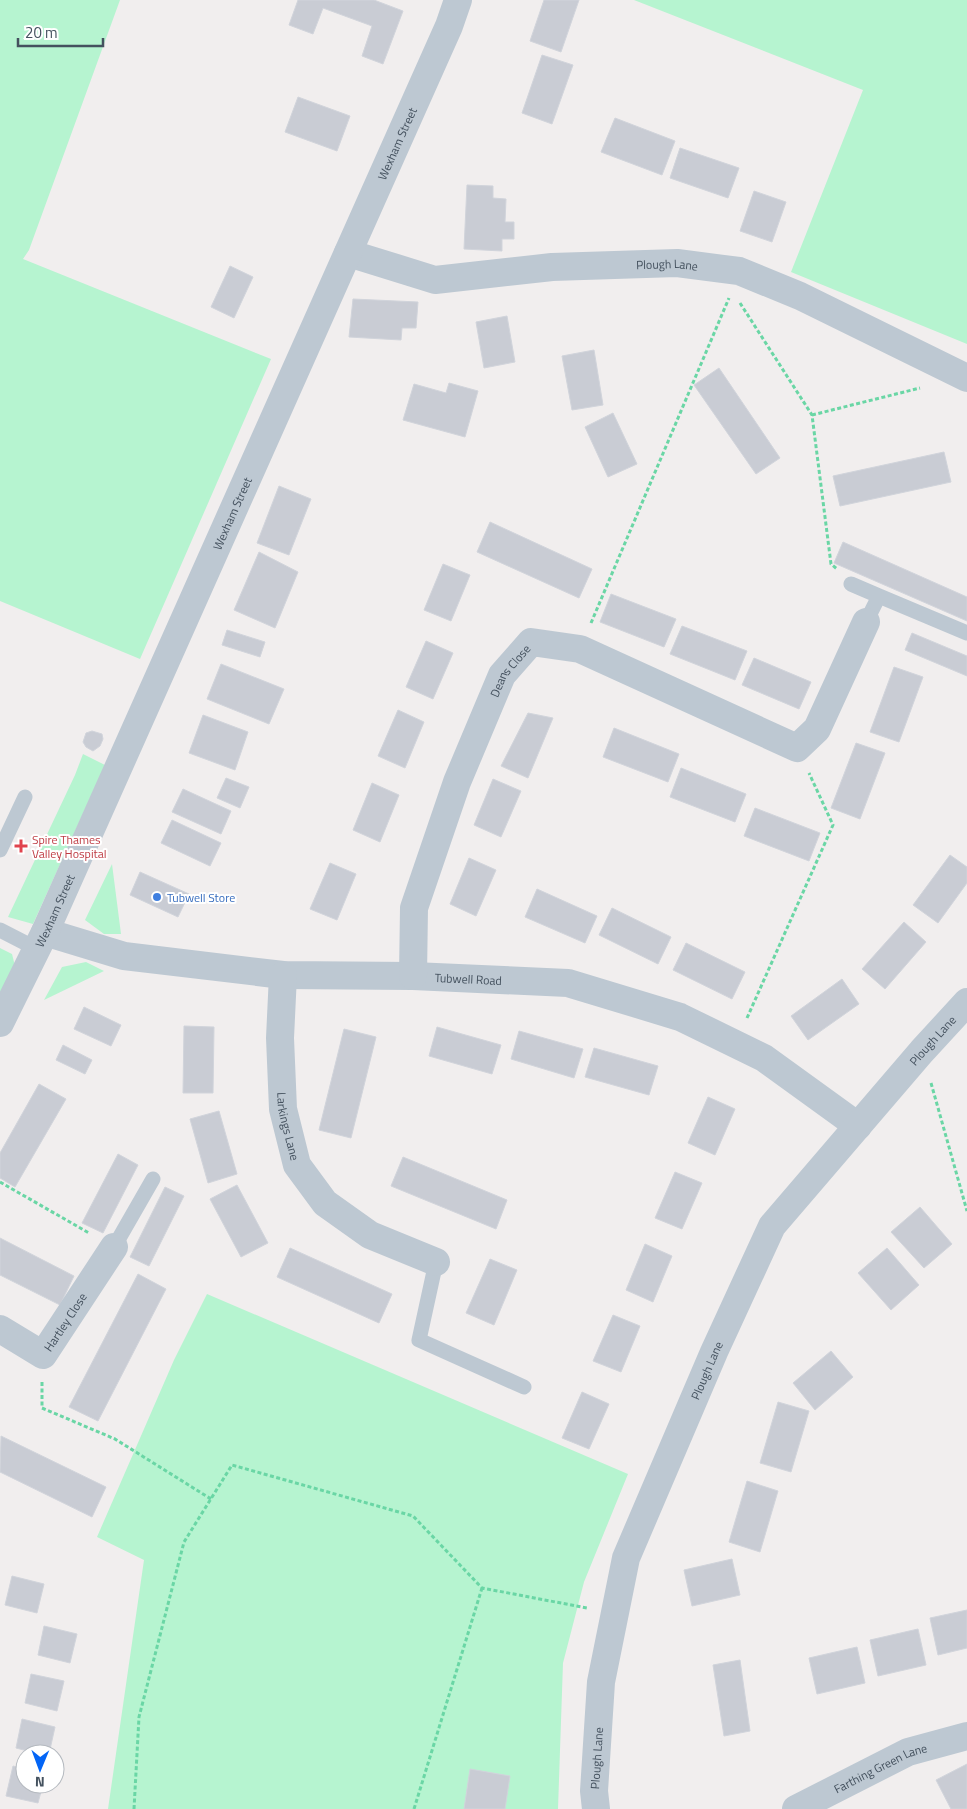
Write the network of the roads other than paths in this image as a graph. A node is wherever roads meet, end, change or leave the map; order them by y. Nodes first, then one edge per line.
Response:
1 (458, 0) edge
2 (348, 252) junction
3 (965, 378) edge
4 (851, 584) road end
5 (879, 596) junction
6 (866, 622) joint
7 (967, 633) edge
8 (25, 797) dead end
9 (0, 850) edge
10 (0, 930) edge
11 (41, 940) junction
12 (283, 975) junction
13 (413, 976) junction
14 (967, 1002) edge
15 (0, 1023) edge
16 (858, 1126) junction
17 (153, 1179) dead end
18 (114, 1247) joint
19 (436, 1262) joint
20 (0, 1329) edge
21 (524, 1387) dead end
22 (967, 1736) edge
23 (596, 1809) edge
24 (796, 1809) edge

1 - 2 street, Wexham Street
2 - 3 street, Plough Lane
2 - 11 street, Wexham Street
4 - 5 lane
5 - 6 lane
5 - 7 lane
6 - 13 street, Deans Close
8 - 9 lane
10 - 11 lane
11 - 12 street, Tubwell Road
11 - 15 street, Wexham Street
12 - 13 street, Tubwell Road
12 - 19 street, Larkings Lane
13 - 16 street, Tubwell Road
14 - 16 street, Plough Lane
16 - 23 street, Plough Lane
17 - 18 lane
18 - 20 street, Hartley Close
19 - 21 lane
22 - 24 street, Farthing Green Lane

